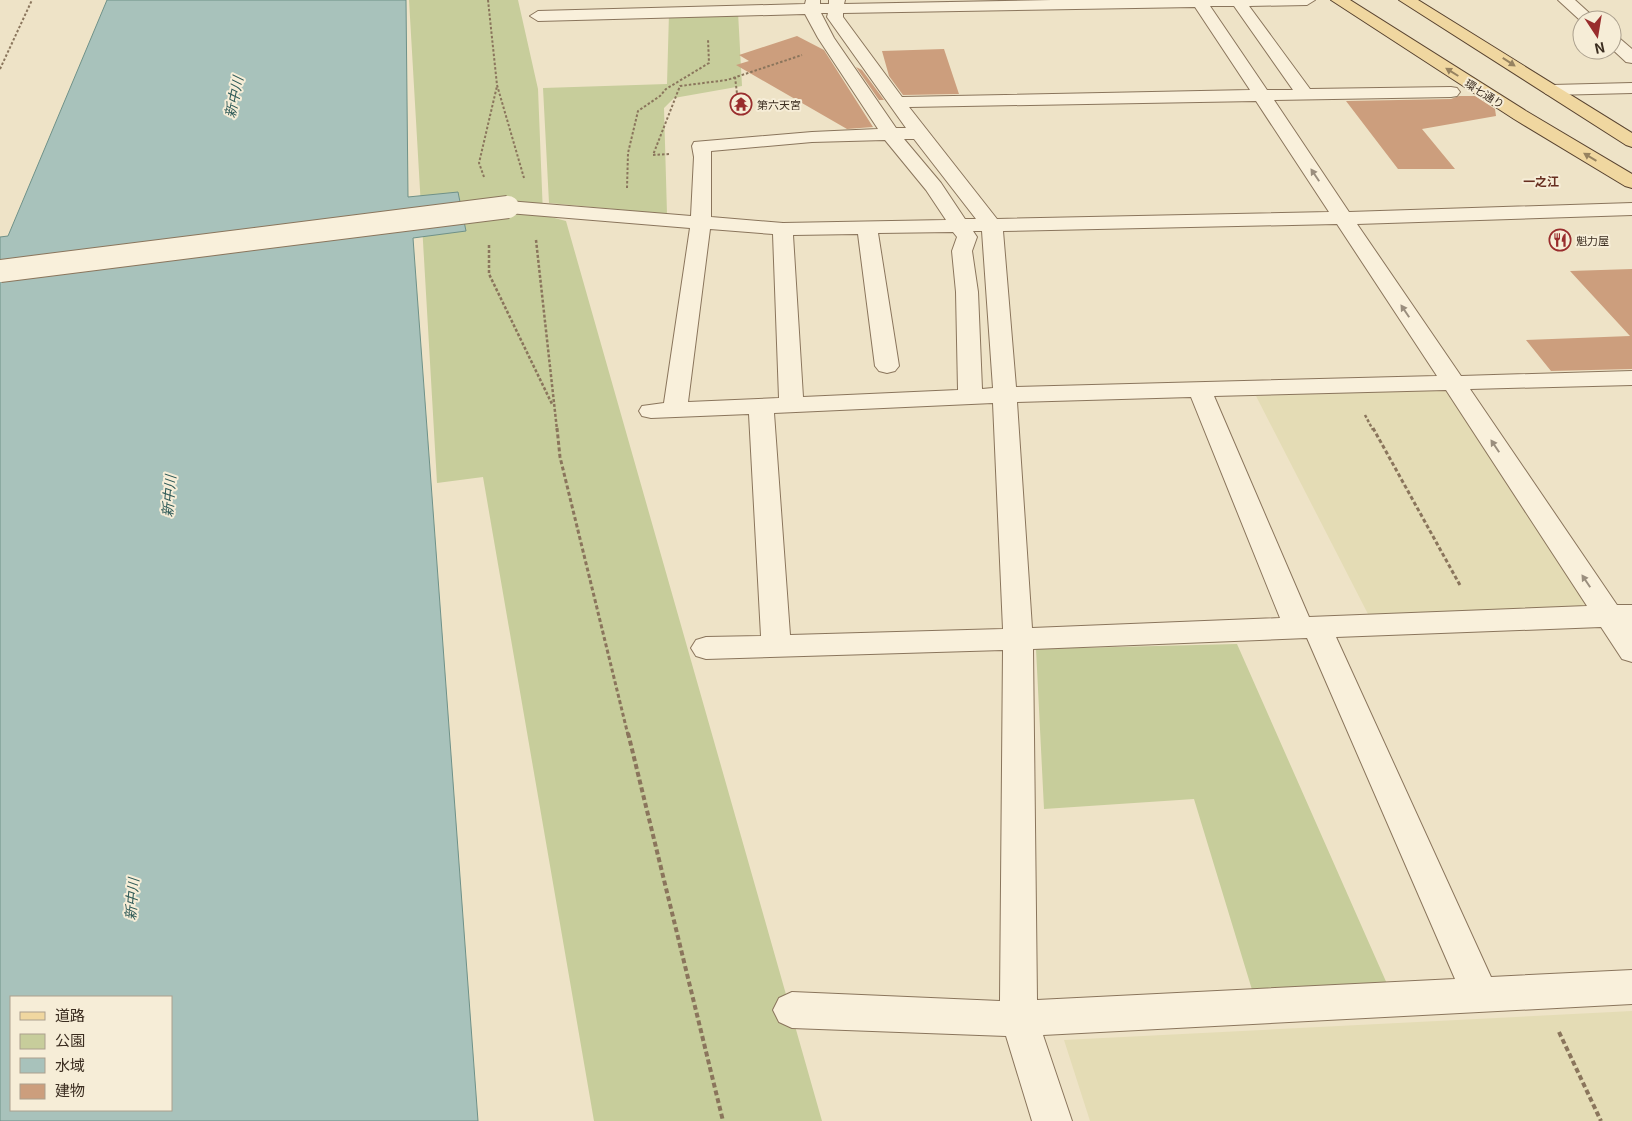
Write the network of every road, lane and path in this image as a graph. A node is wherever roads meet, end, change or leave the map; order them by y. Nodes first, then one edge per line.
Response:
1 (32, 0) edge
2 (488, 0) edge
3 (1307, 0) edge
4 (1339, 0) edge
5 (1407, 0) edge
6 (1566, 0) edge
7 (1199, 2) edge
8 (1239, 2) junction
9 (1035, 3) edge
10 (824, 5) edge
11 (1578, 10) edge
12 (707, 11) junction
13 (538, 16) dead end
14 (831, 46) junction
15 (1622, 49) edge
16 (1632, 58) edge
17 (0, 70) edge
18 (735, 77) junction
19 (497, 85) junction
20 (1632, 88) edge
21 (1552, 90) junction
22 (1451, 92) dead end
23 (1261, 94) junction
24 (1305, 94) junction
25 (896, 102) junction
26 (739, 110) dead end
27 (919, 133) junction
28 (891, 135) junction
29 (1632, 141) edge
30 (701, 146) junction
31 (1632, 182) edge
32 (488, 184) dead end
33 (533, 208) junction
34 (1632, 209) edge
35 (626, 217) junction
36 (1343, 218) junction
37 (701, 224) junction
38 (959, 226) junction
39 (992, 226) junction
40 (867, 227) junction
41 (783, 229) junction
42 (489, 244) dead end
43 (0, 271) edge
44 (887, 366) dead end
45 (1632, 378) edge
46 (1452, 383) junction
47 (1349, 386) junction
48 (1200, 391) junction
49 (1005, 395) junction
50 (970, 397) junction
51 (791, 404) junction
52 (761, 406) junction
53 (554, 408) junction
54 (675, 410) junction
55 (651, 411) dead end
56 (1621, 616) edge
57 (1480, 620) junction
58 (1308, 628) junction
59 (1018, 639) junction
60 (776, 646) junction
61 (706, 648) dead end
62 (1632, 650) edge
63 (1632, 987) edge
64 (1540, 991) junction
65 (1480, 994) junction
66 (792, 1010) dead end
67 (1019, 1019) junction
68 (723, 1121) edge
69 (1052, 1121) edge
70 (1601, 1121) edge

1 - 17 path
2 - 19 path
3 - 8 street
31 -> 4 main road, 環七通り
5 -> 21 main road
6 - 11 street
7 - 8 street
7 - 9 street
7 - 23 street
8 - 24 street
9 - 10 street
10 - 12 street
10 - 14 street
10 - 25 street
12 - 13 street
12 - 35 path
14 - 18 path
14 - 28 street
15 - 16 street
18 - 26 path
18 - 30 path
19 - 32 path
19 - 33 path
20 - 21 street
21 - 29 main road
22 - 24 street
23 - 24 street
23 - 25 street
36 -> 23 street
25 - 27 street
27 - 28 street
27 - 39 street
28 - 30 street
28 - 38 street
30 - 37 street
33 - 35 street
33 - 43 street, bridge
33 - 53 path
34 - 36 street
35 - 37 street
36 - 39 street
46 -> 36 street
37 - 41 street
37 - 54 street
38 - 39 street
38 - 40 street
38 - 50 street
39 - 49 street
40 - 41 street
40 - 44 street
41 - 51 street
42 - 53 path
45 - 46 street
46 - 47 street
56 -> 46 street
47 - 48 street
47 - 57 path
48 - 49 street
48 - 58 street
49 - 50 street
49 - 59 street
50 - 51 street
51 - 52 street
52 - 54 street
52 - 60 street
53 - 68 path
54 - 55 street
56 - 57 street
56 - 62 street
57 - 58 street
58 - 59 street
58 - 65 street
59 - 60 street
59 - 67 street
60 - 61 street
63 - 64 street
64 - 65 street
64 - 70 path
65 - 67 street
66 - 67 street
67 - 69 street

